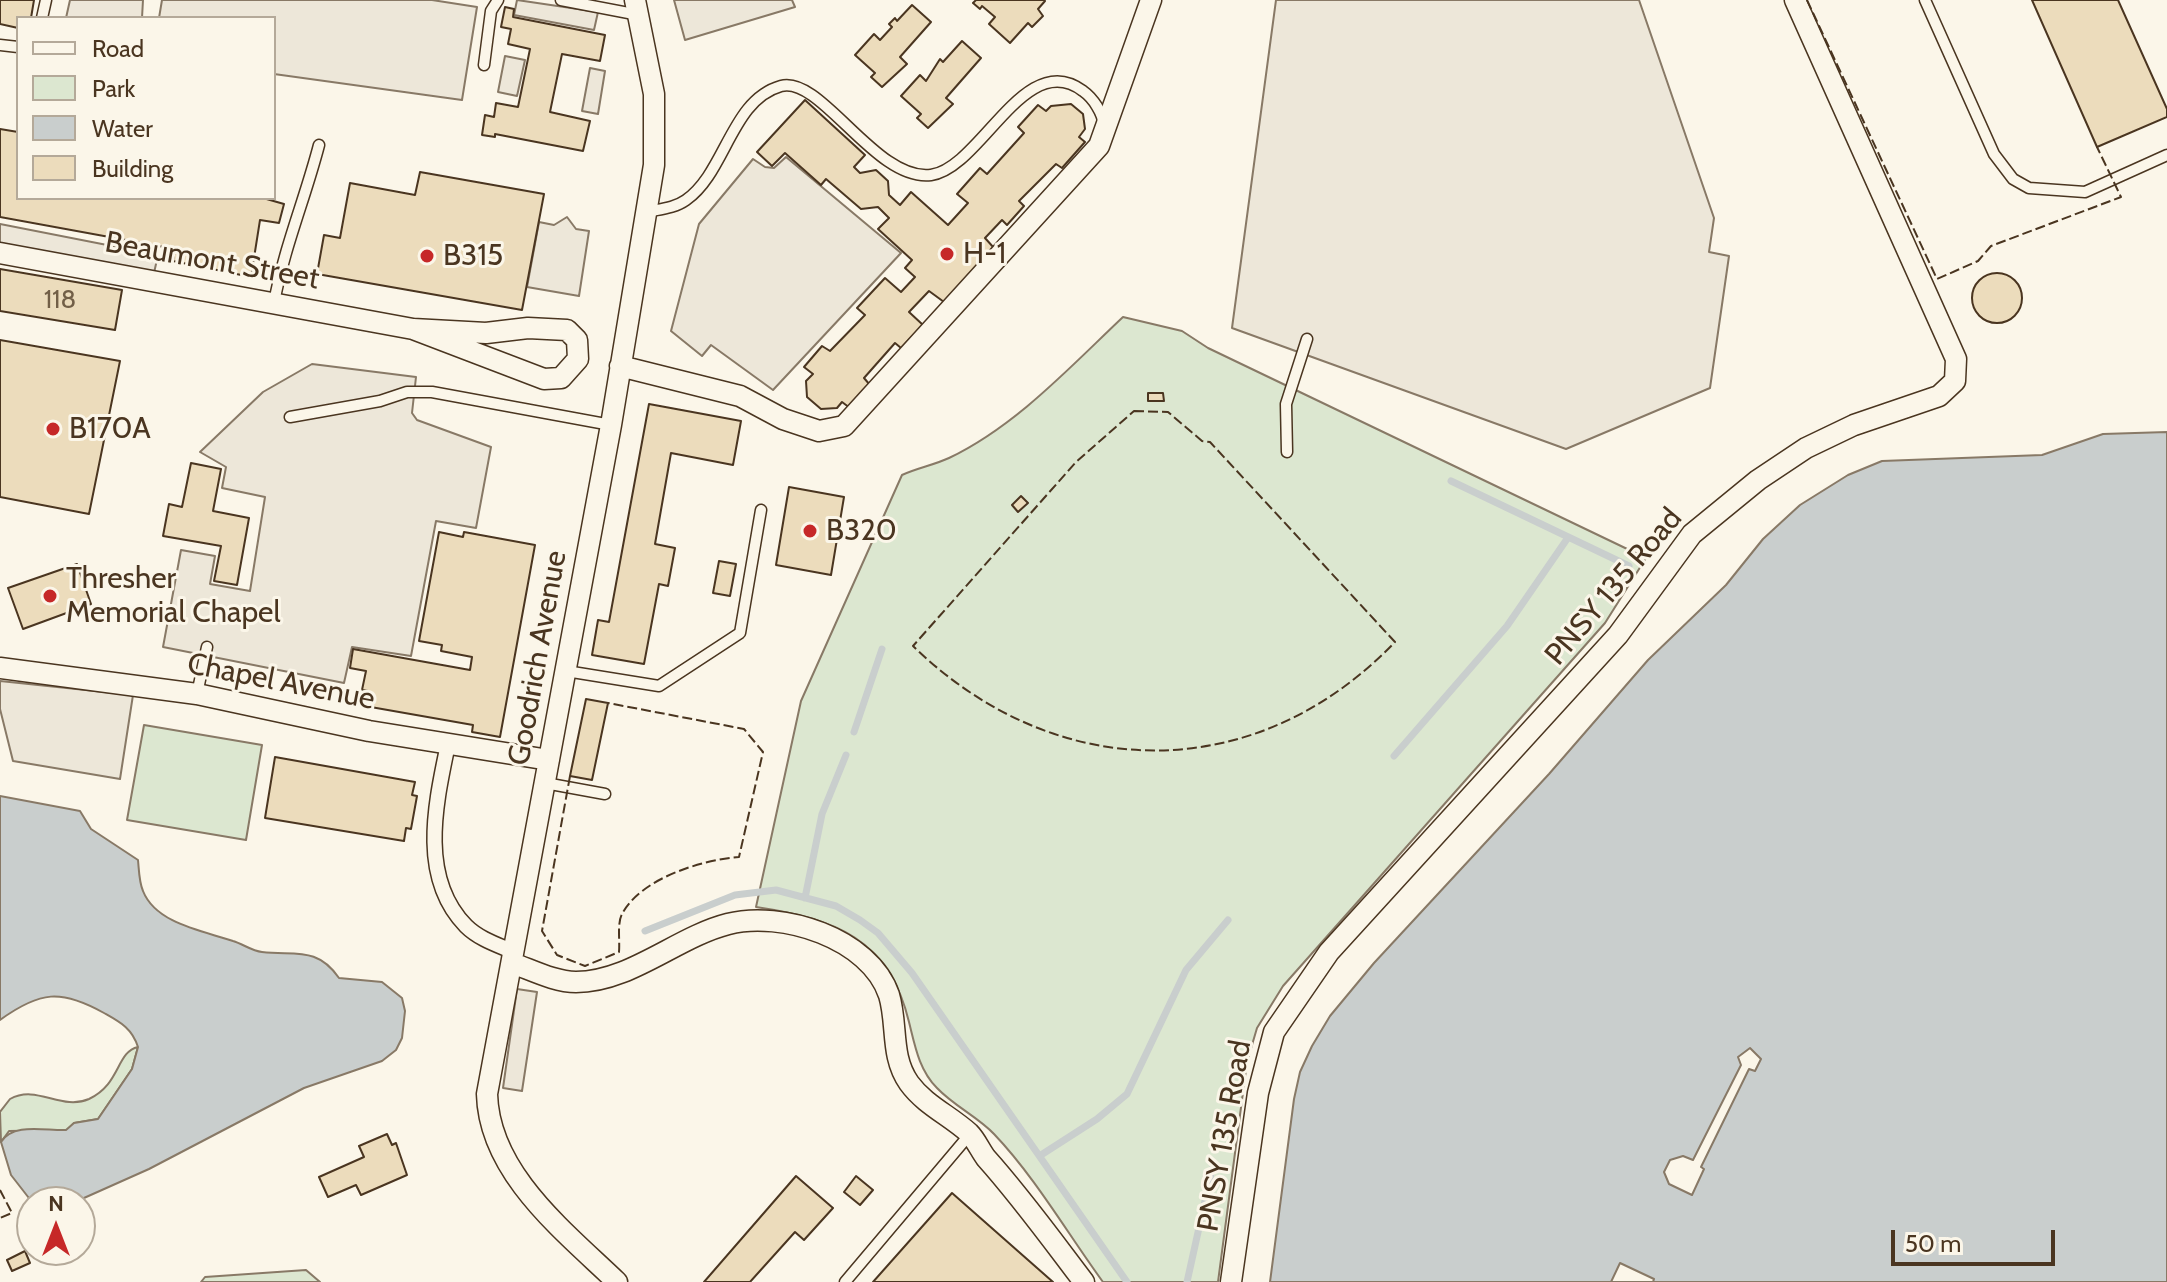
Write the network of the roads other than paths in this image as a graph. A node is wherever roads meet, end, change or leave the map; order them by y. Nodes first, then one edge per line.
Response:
1 (498, 0) edge
2 (561, 0) edge
3 (1151, 0) edge
4 (1795, 0) edge
5 (1925, 0) edge
6 (636, 4) edge
7 (484, 65) dead end
8 (1105, 130) junction
9 (319, 145) dead end
10 (2167, 155) edge
11 (646, 212) junction
12 (0, 253) edge
13 (274, 303) junction
14 (413, 329) junction
15 (1307, 339) dead end
16 (620, 366) junction
17 (290, 417) dead end
18 (611, 425) junction
19 (1287, 452) dead end
20 (761, 510) dead end
21 (207, 647) dead end
22 (0, 668) edge
23 (566, 671) junction
24 (197, 694) junction
25 (448, 744) junction
26 (549, 760) junction
27 (545, 783) junction
28 (605, 794) dead end
29 (513, 958) junction
30 (970, 1134) junction
31 (617, 1282) edge
32 (845, 1282) edge
33 (1084, 1282) edge
34 (1231, 1282) edge

1 - 7 lane
2 - 6 lane
3 - 8 street
4 - 34 street, PNSY 135 Road
5 - 10 lane
6 - 11 street, Goodrich Avenue
8 - 11 lane
8 - 16 street
9 - 13 lane
11 - 16 street, Goodrich Avenue
12 - 13 street, Beaumont Street
13 - 14 street, Beaumont Street
14 - 14 street, Beaumont Street
15 - 19 lane
16 - 18 street, Goodrich Avenue
17 - 18 lane
18 - 23 street, Goodrich Avenue
20 - 23 lane
21 - 24 lane
22 - 24 street, Chapel Avenue
23 - 26 street, Goodrich Avenue
24 - 25 street, Chapel Avenue
25 - 26 street, Chapel Avenue
25 - 29 street
26 - 27 street, Goodrich Avenue
27 - 28 lane
27 - 29 street, Goodrich Avenue
29 - 30 street
29 - 31 street, Goodrich Avenue
30 - 32 lane
30 - 33 street

